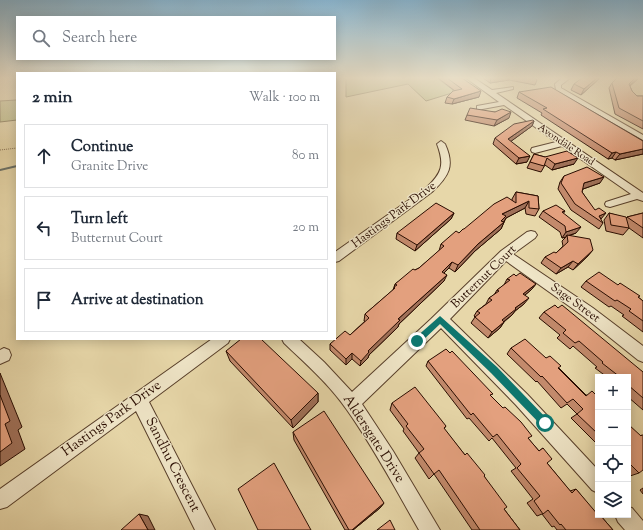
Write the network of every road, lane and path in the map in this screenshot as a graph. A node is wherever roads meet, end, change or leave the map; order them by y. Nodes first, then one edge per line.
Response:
1 (580, 103) edge
2 (505, 104) joint
3 (480, 108) edge
4 (643, 138) edge
5 (563, 143) junction
6 (441, 144) dead end
7 (16, 148) edge
8 (0, 150) edge
9 (535, 150) dead end
10 (641, 196) edge
11 (610, 204) dead end
12 (531, 235) dead end
13 (505, 254) junction
14 (336, 257) edge
15 (440, 319) junction
16 (222, 340) edge
17 (290, 340) edge
18 (643, 355) edge
19 (139, 400) junction
20 (352, 403) junction
21 (596, 482) edge
22 (0, 500) edge
23 (628, 518) edge
24 (205, 530) edge
25 (430, 530) edge
26 (638, 530) edge

1 - 4 street
2 - 3 street
2 - 5 street, Avondale Road
5 - 9 street
5 - 10 street, Avondale Road
6 - 14 street, Hastings Park Drive
7 - 8 path
10 - 11 street
12 - 13 street, Butternut Court
13 - 15 street, Butternut Court
13 - 18 street, Sage Street
15 - 20 street, Butternut Court
15 - 21 street
16 - 19 street, Hastings Park Drive
17 - 20 street, Aldersgate Drive
19 - 22 street, Hastings Park Drive
19 - 24 street, Sandhu Crescent
20 - 25 street, Aldersgate Drive
23 - 26 street

